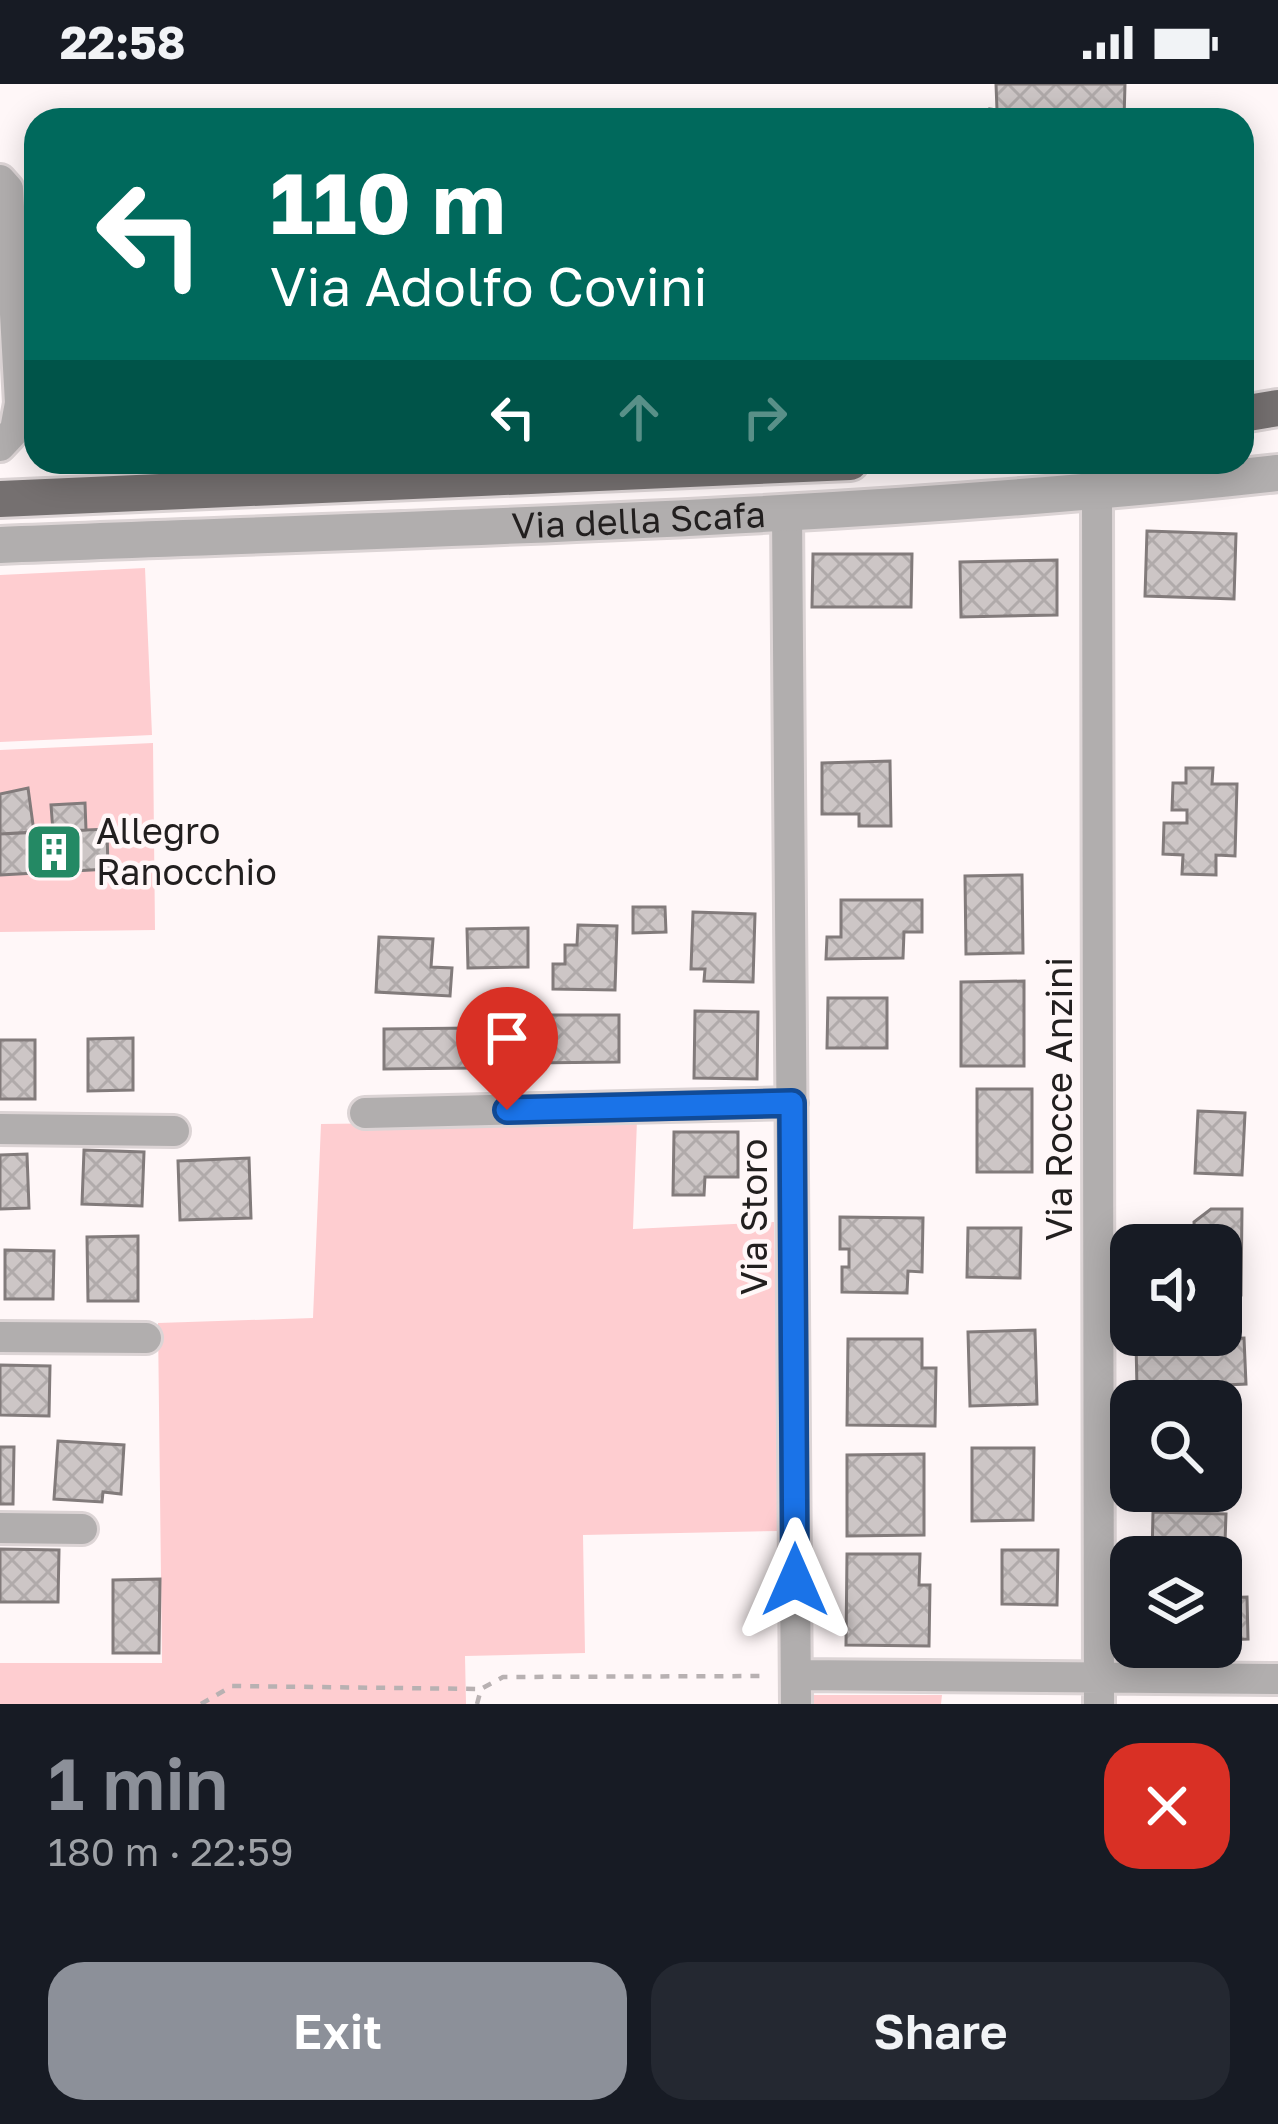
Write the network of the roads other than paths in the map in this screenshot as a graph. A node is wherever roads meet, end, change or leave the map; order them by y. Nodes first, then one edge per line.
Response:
1 (0, 180) edge
2 (0, 446) edge
3 (1278, 473) edge
4 (574, 474) edge
5 (1096, 493) junction
6 (0, 499) edge
7 (787, 513) junction
8 (0, 545) edge
9 (792, 1103) junction
10 (365, 1113) dead end
11 (0, 1129) edge
12 (174, 1131) dead end
13 (0, 1336) edge
14 (146, 1338) dead end
15 (0, 1528) edge
16 (82, 1528) dead end
17 (1278, 1679) edge
18 (796, 1690) edge
19 (1099, 1692) edge

1 - 2 street
3 - 5 street, Via della Scafa
4 - 6 main road
5 - 7 street, Via della Scafa
5 - 19 street, Via Rocce Anzini
7 - 8 street, Via della Scafa
7 - 9 street, Via Storo
9 - 10 street
9 - 18 street, Via Storo
11 - 12 street
13 - 14 street
15 - 16 street
17 - 19 street
18 - 19 street

